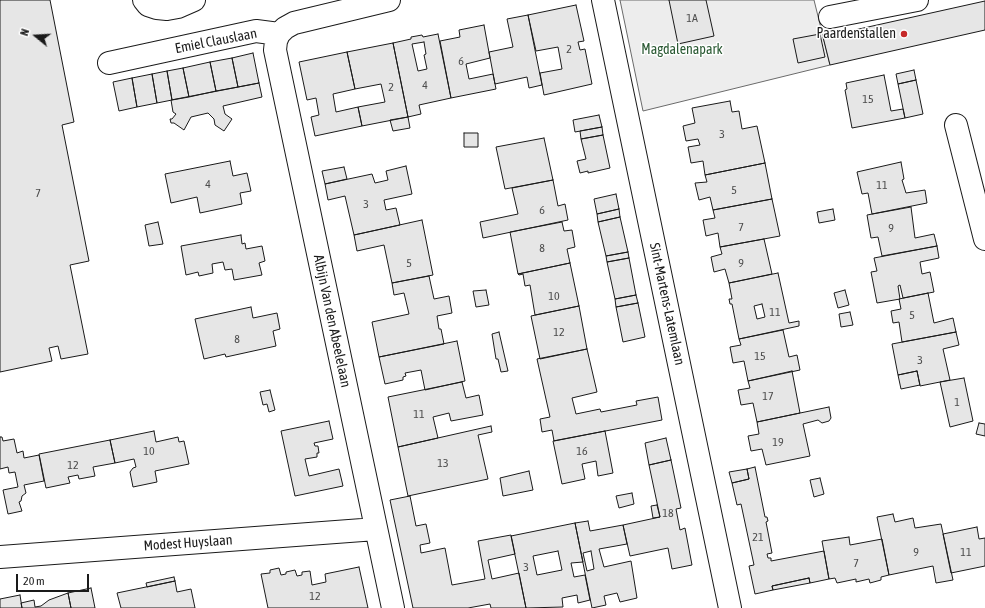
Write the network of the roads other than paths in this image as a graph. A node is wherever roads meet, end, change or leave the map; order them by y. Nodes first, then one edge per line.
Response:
1 (144, 0) edge
2 (194, 0) edge
3 (389, 0) edge
4 (603, 0) edge
5 (917, 0) edge
6 (830, 17) dead end
7 (279, 34) junction
8 (109, 63) dead end
9 (956, 125) dead end
10 (985, 239) edge
11 (376, 528) junction
12 (0, 557) edge
13 (393, 608) edge
14 (730, 608) edge

1 - 2 street
3 - 7 street
4 - 14 street, Sint-Martens-Latemlaan
5 - 6 street
7 - 8 street, Emiel Clauslaan
7 - 11 street, Albijn Van den Abeelelaan
9 - 10 street
11 - 12 street, Modest Huyslaan
11 - 13 street, Albijn Van den Abeelelaan

